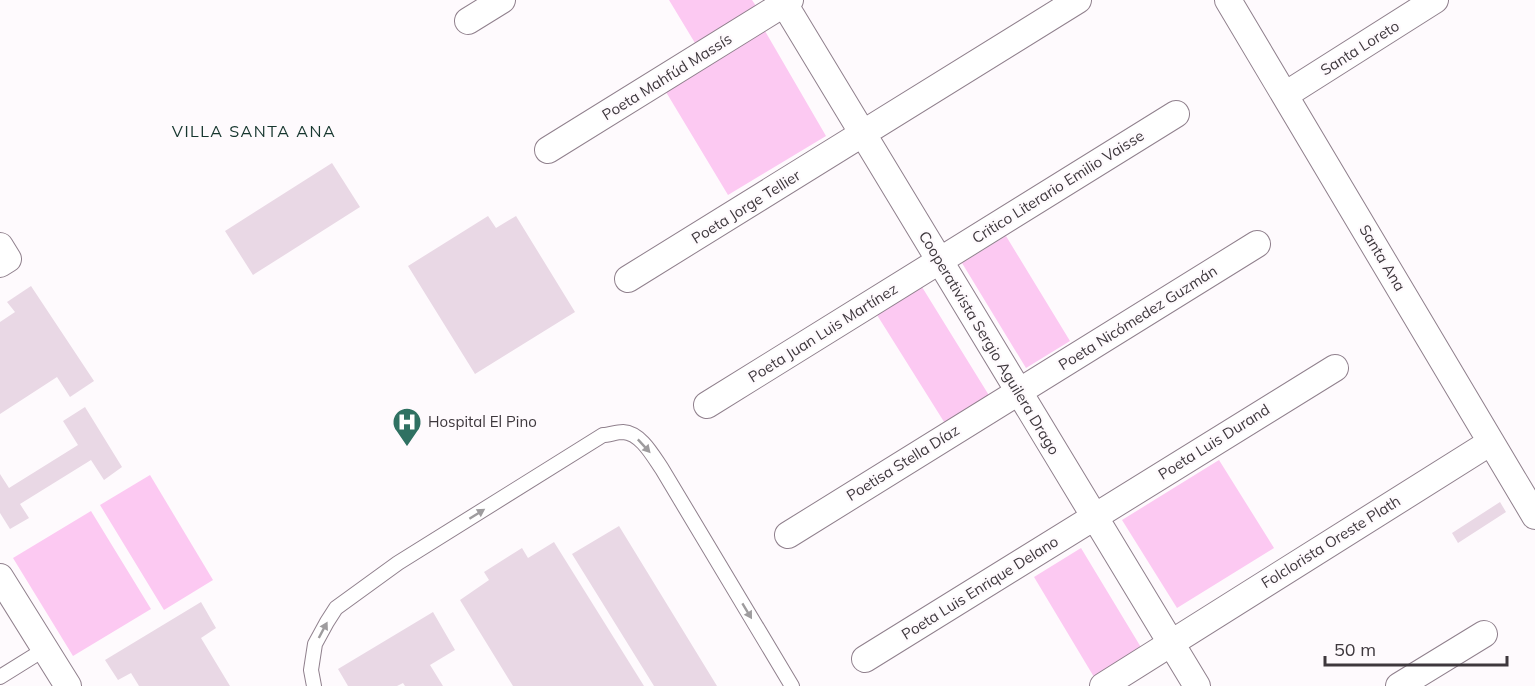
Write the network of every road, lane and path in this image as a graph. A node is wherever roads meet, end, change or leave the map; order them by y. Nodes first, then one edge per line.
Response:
1 (502, 0) edge
2 (1078, 0) edge
3 (1228, 0) edge
4 (1435, 0) edge
5 (786, 1) edge
6 (468, 21) dead end
7 (1285, 95) junction
8 (1176, 114) dead end
9 (863, 134) junction
10 (549, 150) dead end
11 (1257, 243) dead end
12 (940, 261) junction
13 (628, 279) dead end
14 (1335, 368) dead end
15 (1019, 392) junction
16 (707, 405) dead end
17 (1491, 442) junction
18 (1535, 516) edge
19 (1094, 517) junction
20 (788, 535) dead end
21 (0, 577) edge
22 (1484, 634) dead end
23 (1171, 643) junction
24 (45, 649) junction
25 (865, 659) dead end
26 (0, 677) edge
27 (68, 686) edge
28 (314, 686) edge
29 (792, 686) edge
30 (1103, 686) edge
31 (1197, 686) edge
32 (1399, 686) edge

1 - 6 street
2 - 9 street, Poeta Jorge Tellier
3 - 7 street, Santa Ana
4 - 7 street, Santa Loreto
5 - 9 street, Cooperativista Sergio Aguilera Drago
5 - 10 street, Poeta Mahfúd Massís
7 - 17 street, Santa Ana
8 - 12 street, Critico Literario Emilio Vaisse
9 - 12 street, Cooperativista Sergio Aguilera Drago
9 - 13 street, Poeta Jorge Tellier
11 - 15 street, Poeta Nicómedez Guzmán
12 - 15 street, Cooperativista Sergio Aguilera Drago
12 - 16 street, Poeta Juan Luis Martínez
14 - 19 street, Poeta Luis Durand
15 - 19 street, Cooperativista Sergio Aguilera Drago
15 - 20 street, Poetisa Stella Díaz
17 - 18 street, Santa Ana
17 - 23 street, Folclorista Oreste Plath
19 - 23 street, Cooperativista Sergio Aguilera Drago
19 - 25 street, Poeta Luis Enrique Delano
21 - 24 street
22 - 32 street
23 - 30 street, Folclorista Oreste Plath
23 - 31 street, Cooperativista Sergio Aguilera Drago
24 - 26 lane
24 - 27 street
28 -> 29 lane

